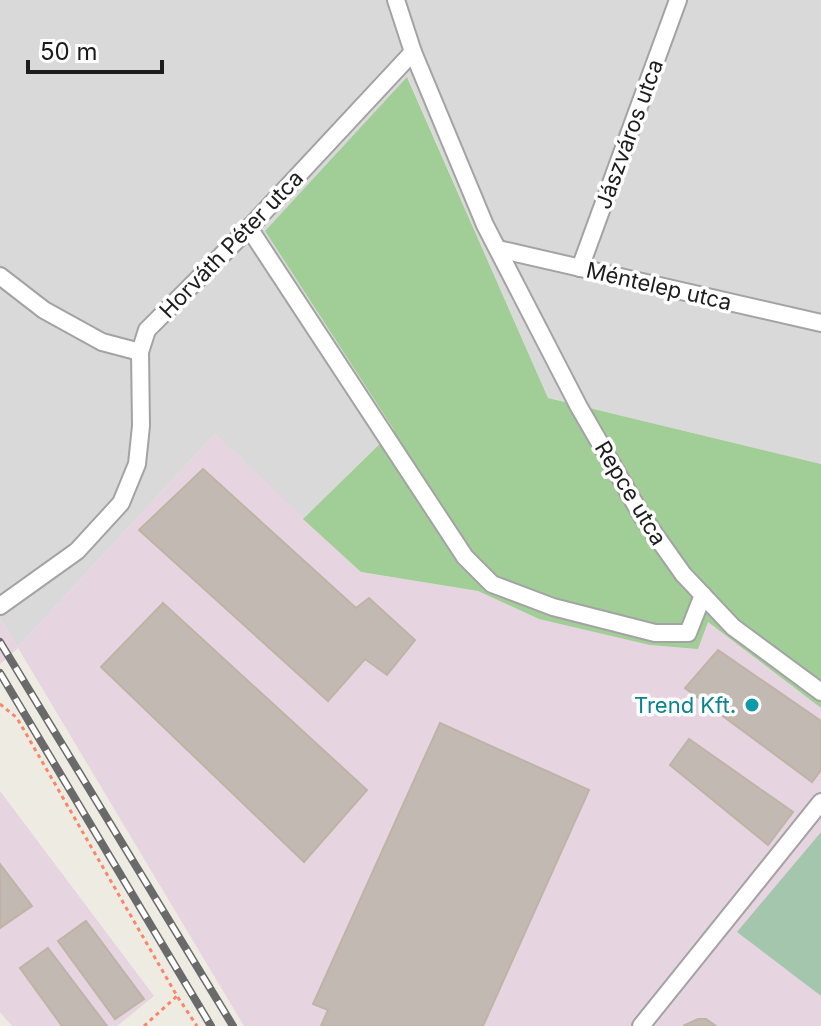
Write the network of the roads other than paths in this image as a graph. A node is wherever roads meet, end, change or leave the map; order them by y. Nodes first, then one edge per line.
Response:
1 (396, 0) edge
2 (678, 0) edge
3 (413, 52) junction
4 (249, 228) junction
5 (498, 249) junction
6 (580, 268) junction
7 (0, 276) edge
8 (821, 323) edge
9 (140, 352) junction
10 (703, 595) junction
11 (0, 606) edge
12 (821, 692) edge
13 (821, 802) edge
14 (641, 1026) edge

1 - 3 street, Repce utca
2 - 6 street, Jászváros utca
3 - 4 street, Horváth Péter utca
3 - 5 street, Repce utca
4 - 9 street, Horváth Péter utca
4 - 10 street
5 - 6 street, Méntelep utca
5 - 10 street, Repce utca
6 - 8 street, Méntelep utca
7 - 9 street
9 - 11 street
10 - 12 street, Repce utca
13 - 14 street

